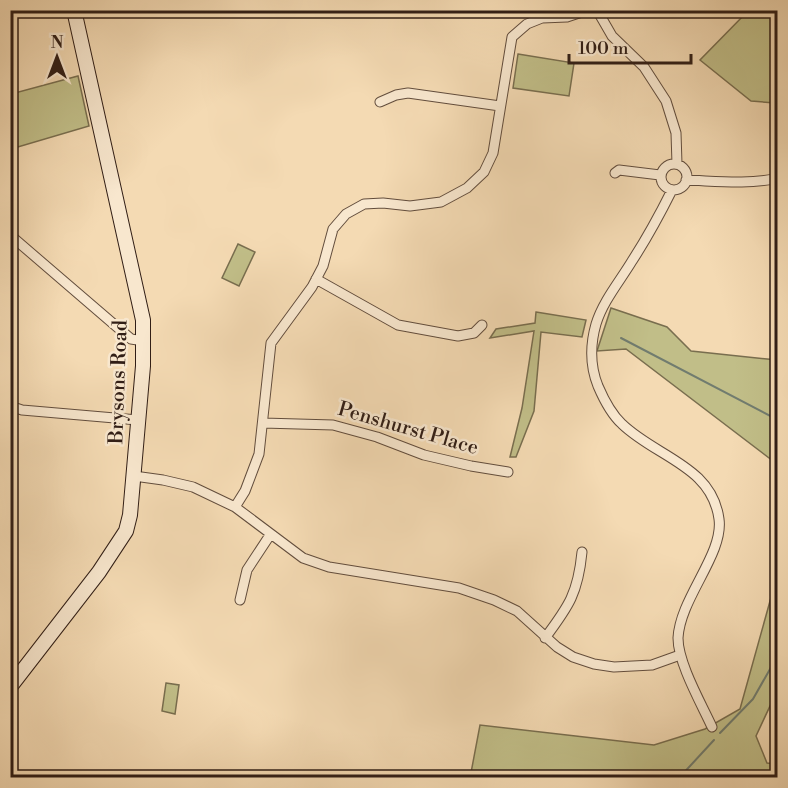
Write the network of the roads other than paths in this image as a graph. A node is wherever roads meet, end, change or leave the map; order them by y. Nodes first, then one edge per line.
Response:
1 (74, 10) edge
2 (588, 10) edge
3 (597, 10) edge
4 (380, 102) dead end
5 (500, 106) junction
6 (677, 164) junction
7 (617, 170) dead end
8 (660, 175) junction
9 (777, 178) edge
10 (686, 180) junction
11 (672, 190) junction
12 (10, 236) edge
13 (316, 279) junction
14 (482, 325) dead end
15 (144, 341) junction
16 (10, 406) edge
17 (138, 420) junction
18 (263, 423) junction
19 (508, 472) dead end
20 (134, 477) junction
21 (235, 507) junction
22 (270, 535) junction
23 (582, 552) dead end
24 (240, 600) dead end
25 (545, 638) junction
26 (680, 655) junction
27 (10, 687) edge
28 (711, 727) dead end

1 - 15 street, Brysons Road
2 - 5 street
3 - 6 street
4 - 5 street
5 - 13 street
6 - 8 street
6 - 10 street
7 - 8 street
8 - 11 street
9 - 10 street
10 - 11 street
11 - 26 street
12 - 15 street
13 - 14 street
13 - 18 street
15 - 17 street, Brysons Road
16 - 17 street
17 - 20 street, Brysons Road
18 - 19 street, Penshurst Place
18 - 21 street
20 - 21 street
20 - 27 street, Brysons Road
21 - 22 street
22 - 24 street
22 - 25 street
23 - 25 street
25 - 26 street
26 - 28 street

